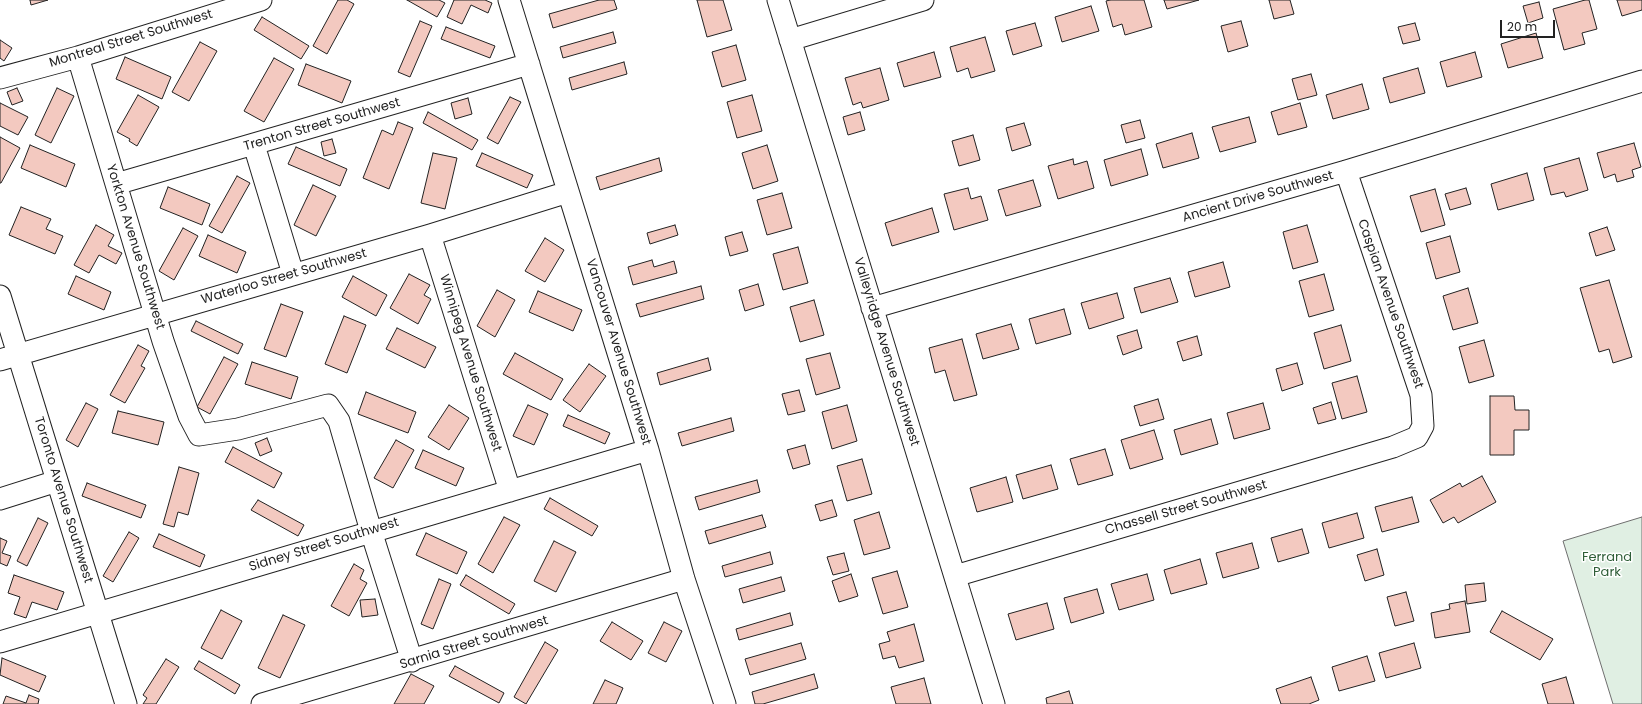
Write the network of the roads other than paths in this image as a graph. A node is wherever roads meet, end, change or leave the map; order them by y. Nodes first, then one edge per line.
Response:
1 (261, 0) edge
2 (510, 0) edge
3 (778, 0) edge
4 (923, 0) edge
5 (210, 7) edge
6 (790, 40) junction
7 (78, 57) junction
8 (529, 64) junction
9 (0, 78) edge
10 (1642, 81) edge
11 (254, 145) junction
12 (1346, 171) junction
13 (116, 184) junction
14 (568, 192) junction
15 (430, 235) junction
16 (293, 274) junction
17 (0, 296) edge
18 (872, 308) junction
19 (155, 316) junction
20 (9, 358) edge
21 (1417, 437) joint
22 (648, 450) junction
23 (57, 481) junction
24 (510, 491) junction
25 (0, 499) edge
26 (371, 531) junction
27 (955, 576) junction
28 (684, 580) junction
29 (97, 613) junction
30 (0, 642) edge
31 (412, 661) junction
32 (126, 704) edge
33 (262, 704) edge
34 (725, 704) edge
35 (994, 704) edge

1 - 5 street, Montreal Street Southwest
2 - 8 street, Vancouver Avenue Southwest
3 - 6 street, Valleyridge Avenue Southwest
4 - 6 street
5 - 7 street, Montreal Street Southwest
6 - 18 street, Valleyridge Avenue Southwest
7 - 9 street, Montreal Street Southwest
7 - 13 street, Yorkton Avenue Southwest
8 - 11 street, Trenton Street Southwest
8 - 14 street, Vancouver Avenue Southwest
10 - 12 street, Ancient Drive Southwest
11 - 13 street, Trenton Street Southwest
11 - 16 street
12 - 18 street, Ancient Drive Southwest
12 - 21 street, Caspian Avenue Southwest
13 - 19 street, Yorkton Avenue Southwest
14 - 15 street, Waterloo Street Southwest
14 - 22 street, Vancouver Avenue Southwest
15 - 16 street, Waterloo Street Southwest
15 - 24 street, Winnipeg Avenue Southwest
16 - 19 street, Waterloo Street Southwest
17 - 20 street, Toronto Avenue Southwest
18 - 27 street, Valleyridge Avenue Southwest
19 - 20 street, Waterloo Street Southwest
19 - 26 street, Yorkton Avenue Southwest
20 - 23 street, Toronto Avenue Southwest
21 - 27 street, Chassell Street Southwest
22 - 24 street, Sidney Street Southwest
22 - 28 street, Vancouver Avenue Southwest
23 - 25 street
23 - 29 street, Toronto Avenue Southwest
24 - 26 street, Sidney Street Southwest
26 - 29 street, Sidney Street Southwest
26 - 31 street
27 - 35 street, Valleyridge Avenue Southwest
28 - 31 street, Sarnia Street Southwest
28 - 34 street, Vancouver Avenue Southwest
29 - 30 street, Sidney Street Southwest
29 - 32 street, Toronto Avenue Southwest
31 - 33 street, Sarnia Street Southwest

